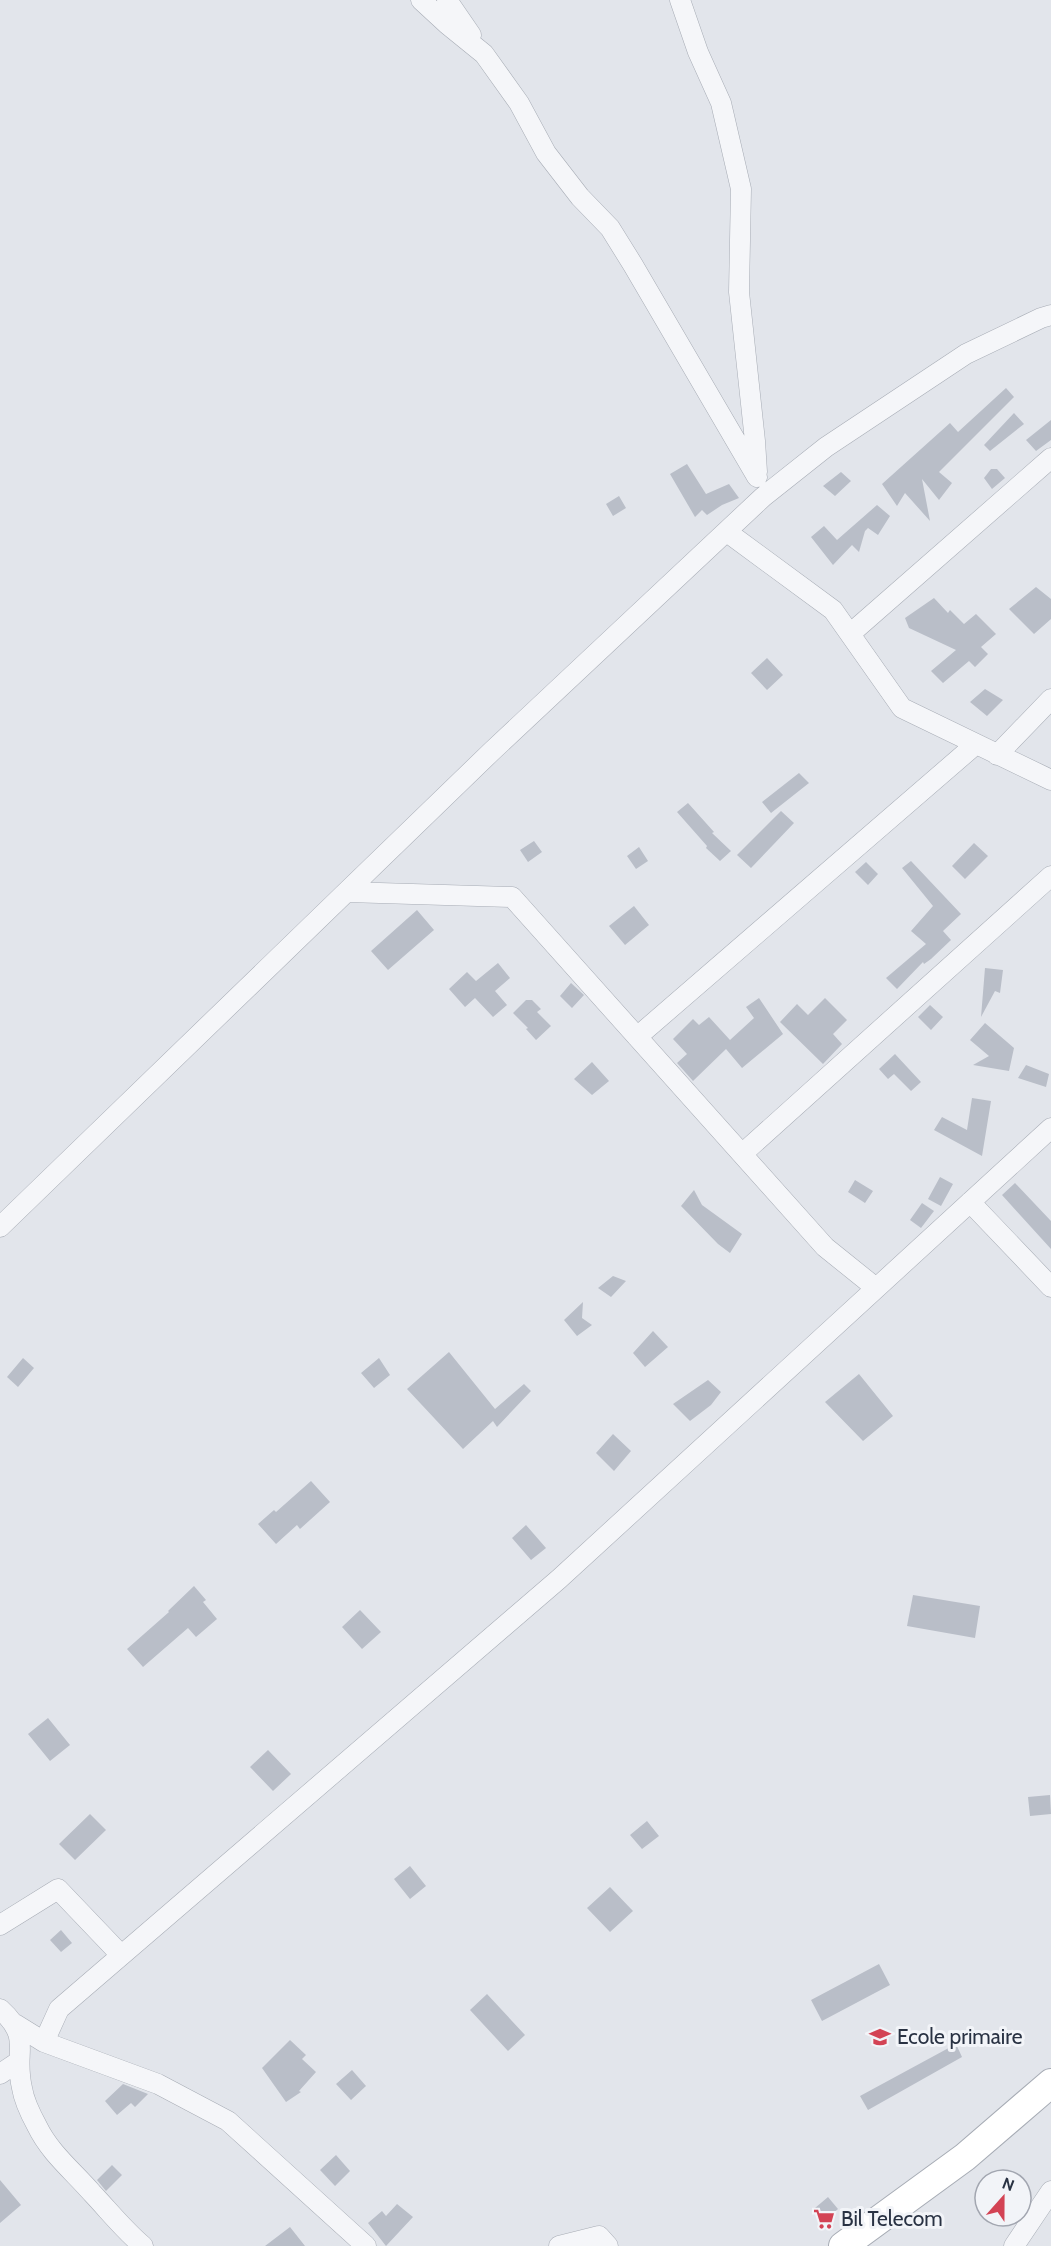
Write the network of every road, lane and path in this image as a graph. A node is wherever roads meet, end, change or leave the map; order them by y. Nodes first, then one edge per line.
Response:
1 (421, 0) edge
2 (447, 0) edge
3 (680, 0) edge
4 (484, 54) junction
5 (1051, 315) edge
6 (1051, 458) edge
7 (757, 477) junction
8 (765, 496) junction
9 (726, 532) junction
10 (850, 634) junction
11 (1051, 699) edge
12 (976, 744) junction
13 (997, 755) junction
14 (1051, 780) edge
15 (1051, 876) edge
16 (346, 892) junction
17 (637, 1037) junction
18 (1051, 1128) edge
19 (742, 1154) junction
20 (970, 1202) junction
21 (0, 1227) edge
22 (1051, 1287) edge
23 (876, 1288) junction
24 (0, 1925) edge
25 (121, 1955) junction
26 (0, 2009) edge
27 (15, 2024) junction
28 (44, 2042) junction
29 (18, 2062) junction
30 (0, 2074) edge
31 (1051, 2083) edge
32 (1051, 2191) edge
33 (143, 2246) edge
34 (366, 2246) edge
35 (559, 2246) edge
36 (608, 2246) edge
37 (843, 2246) edge
38 (1014, 2246) edge

1 - 4 street
2 - 4 street
3 - 7 street
4 - 7 street
5 - 8 street
6 - 10 street
7 - 8 street
8 - 9 street
9 - 10 street
9 - 16 street
10 - 12 street
11 - 13 street
12 - 13 street
12 - 17 street
13 - 14 street
15 - 19 street
16 - 17 street
16 - 21 street
17 - 19 street
18 - 20 street
19 - 23 street
20 - 22 street
20 - 23 street
23 - 25 street
24 - 25 street
25 - 28 street
26 - 27 street
27 - 28 street
27 - 29 street
28 - 34 street
29 - 30 street
29 - 33 street
31 - 37 main road
32 - 38 street
35 - 36 street

